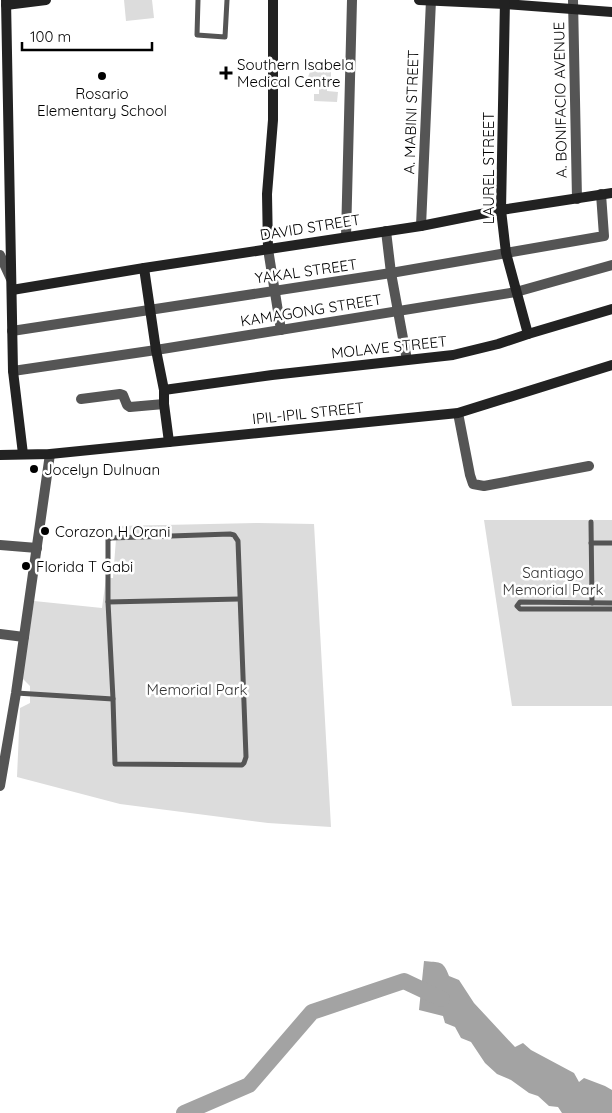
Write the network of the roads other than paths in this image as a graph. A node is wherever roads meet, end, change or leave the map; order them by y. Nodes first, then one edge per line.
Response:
1 (46, 0) edge
2 (198, 0) edge
3 (227, 0) edge
4 (273, 0) edge
5 (352, 0) edge
6 (419, 0) edge
7 (431, 1) edge
8 (505, 2) edge
9 (4, 4) edge
10 (573, 5) edge
11 (612, 12) edge
12 (612, 193) edge
13 (601, 194) junction
14 (577, 199) junction
15 (501, 210) junction
16 (421, 226) junction
17 (386, 231) junction
18 (346, 237) junction
19 (268, 249) junction
20 (506, 253) junction
21 (0, 255) edge
22 (612, 265) edge
23 (144, 268) junction
24 (391, 273) junction
25 (12, 279) junction
26 (12, 290) junction
27 (275, 290) junction
28 (516, 292) junction
29 (612, 309) edge
30 (151, 311) junction
31 (398, 311) junction
32 (281, 330) junction
33 (12, 332) junction
34 (528, 334) junction
35 (156, 350) junction
36 (407, 360) junction
37 (612, 365) edge
38 (13, 370) junction
39 (164, 390) junction
40 (81, 399) dead end
41 (164, 404) junction
42 (458, 413) junction
43 (169, 442) junction
44 (0, 454) edge
45 (23, 454) junction
46 (50, 454) junction
47 (589, 466) dead end
48 (590, 522) dead end
49 (591, 543) junction
50 (612, 543) edge
51 (0, 545) edge
52 (37, 548) junction
53 (239, 600) junction
54 (108, 602) junction
55 (592, 603) junction
56 (612, 603) edge
57 (612, 609) edge
58 (0, 634) edge
59 (24, 637) junction
60 (16, 693) junction
61 (114, 699) junction
62 (0, 786) edge

1 - 9 street
2 - 3 lane
4 - 19 street
5 - 18 street
6 - 7 street
7 - 8 street
7 - 16 street, A. MABINI STREET
8 - 10 street
8 - 15 street, LAUREL STREET
9 - 25 street
10 - 11 street
10 - 14 street, A. BONIFACIO AVENUE
12 - 13 street, DAVID STREET
13 - 14 street, DAVID STREET
13 - 20 street, YAKAL STREET
14 - 15 street, DAVID STREET
15 - 16 street, DAVID STREET
15 - 20 street, LAUREL STREET
16 - 17 street, DAVID STREET
17 - 18 street, DAVID STREET
17 - 24 street
18 - 19 street, DAVID STREET
19 - 23 street, DAVID STREET
19 - 27 street
20 - 24 street, YAKAL STREET
20 - 28 street, LAUREL STREET
21 - 25 street
22 - 28 street, KAMAGONG STREET
23 - 26 street, DAVID STREET
23 - 30 street
24 - 27 street, YAKAL STREET
24 - 31 street
25 - 26 street
26 - 33 street
27 - 30 street, YAKAL STREET
27 - 32 street
28 - 31 street, KAMAGONG STREET
28 - 34 street, LAUREL STREET
29 - 34 street, MOLAVE STREET
30 - 33 street, YAKAL STREET
30 - 35 street
31 - 32 street, KAMAGONG STREET
31 - 36 street
32 - 35 street, KAMAGONG STREET
33 - 38 street
34 - 36 street, MOLAVE STREET
35 - 38 street, KAMAGONG STREET
35 - 39 street
36 - 39 street, MOLAVE STREET
37 - 42 street, IPIL-IPIL STREET
38 - 45 street
39 - 41 street
40 - 41 street
41 - 43 street
42 - 43 street, IPIL-IPIL STREET
42 - 47 street
43 - 46 street, IPIL-IPIL STREET
44 - 45 street, IPIL-IPIL STREET
45 - 46 street, IPIL-IPIL STREET
46 - 52 street
48 - 49 lane
49 - 50 lane
49 - 55 lane
51 - 52 street
52 - 59 street
53 - 54 lane
53 - 54 lane
53 - 61 lane
54 - 61 lane
55 - 56 lane
55 - 57 lane
58 - 59 street
59 - 60 street
60 - 61 lane
60 - 62 street

